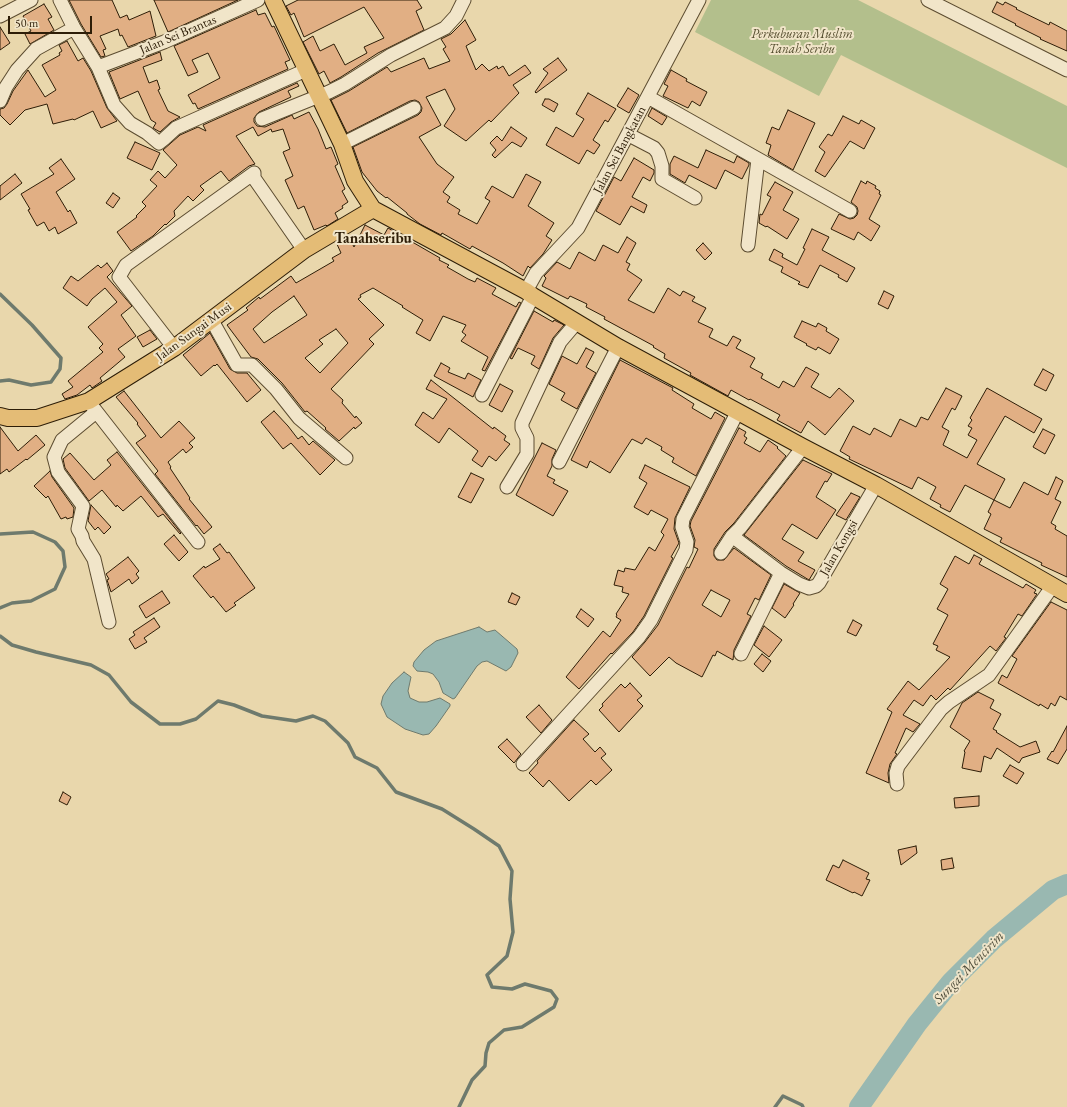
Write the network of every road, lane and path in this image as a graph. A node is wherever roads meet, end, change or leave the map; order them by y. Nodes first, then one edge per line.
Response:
1 (31, 0) edge
2 (60, 0) edge
3 (258, 0) edge
4 (273, 0) edge
5 (464, 0) edge
6 (699, 0) edge
7 (928, 0) edge
8 (0, 16) edge
9 (74, 28) junction
10 (98, 68) junction
11 (306, 70) junction
12 (1067, 70) edge
13 (318, 96) junction
14 (648, 97) junction
15 (0, 101) edge
16 (414, 108) dead end
17 (262, 119) dead end
18 (628, 135) junction
19 (342, 144) junction
20 (758, 159) junction
21 (695, 198) dead end
22 (373, 209) junction
23 (850, 211) dead end
24 (748, 245) dead end
25 (304, 250) junction
26 (530, 294) junction
27 (212, 319) junction
28 (576, 322) junction
29 (618, 347) junction
30 (174, 348) junction
31 (482, 394) dead end
32 (92, 407) junction
33 (738, 411) junction
34 (0, 416) edge
35 (803, 447) junction
36 (346, 458) dead end
37 (559, 462) dead end
38 (876, 485) junction
39 (507, 487) dead end
40 (732, 536) junction
41 (198, 542) dead end
42 (721, 553) dead end
43 (781, 573) junction
44 (1052, 587) junction
45 (1067, 594) edge
46 (110, 622) dead end
47 (741, 654) dead end
48 (523, 764) dead end
49 (897, 784) dead end

1 - 8 street
2 - 9 street
3 - 10 street, Jalan Sei Brantas
4 - 11 main road
5 - 13 street
6 - 14 street, Jalan Sei Bangkatan
7 - 12 street
9 - 10 street
9 - 15 street
10 - 11 street
11 - 13 main road
13 - 17 street
13 - 19 main road
14 - 18 street, Jalan Sei Bangkatan
14 - 20 street
16 - 19 street
18 - 21 street
18 - 26 street, Jalan Sei Bangkatan
19 - 22 main road
20 - 23 street
20 - 24 street
22 - 25 main road, Jalan Sungai Musi
22 - 26 main road
25 - 27 main road, Jalan Sungai Musi
25 - 30 street
26 - 28 main road
26 - 31 street, Jalan Sei Bangkatan
27 - 30 main road, Jalan Sungai Musi
27 - 36 street
28 - 29 main road
28 - 39 street
29 - 33 main road
29 - 37 street
30 - 32 main road, Jalan Sungai Musi
32 - 34 main road, Jalan Sungai Musi
32 - 41 street
32 - 46 street
33 - 35 main road
33 - 48 street
35 - 38 main road
35 - 40 street
38 - 43 street, Jalan Kongsi
38 - 44 main road
40 - 42 street
40 - 43 street, Jalan Kongsi
43 - 47 street
44 - 45 main road
44 - 49 street

